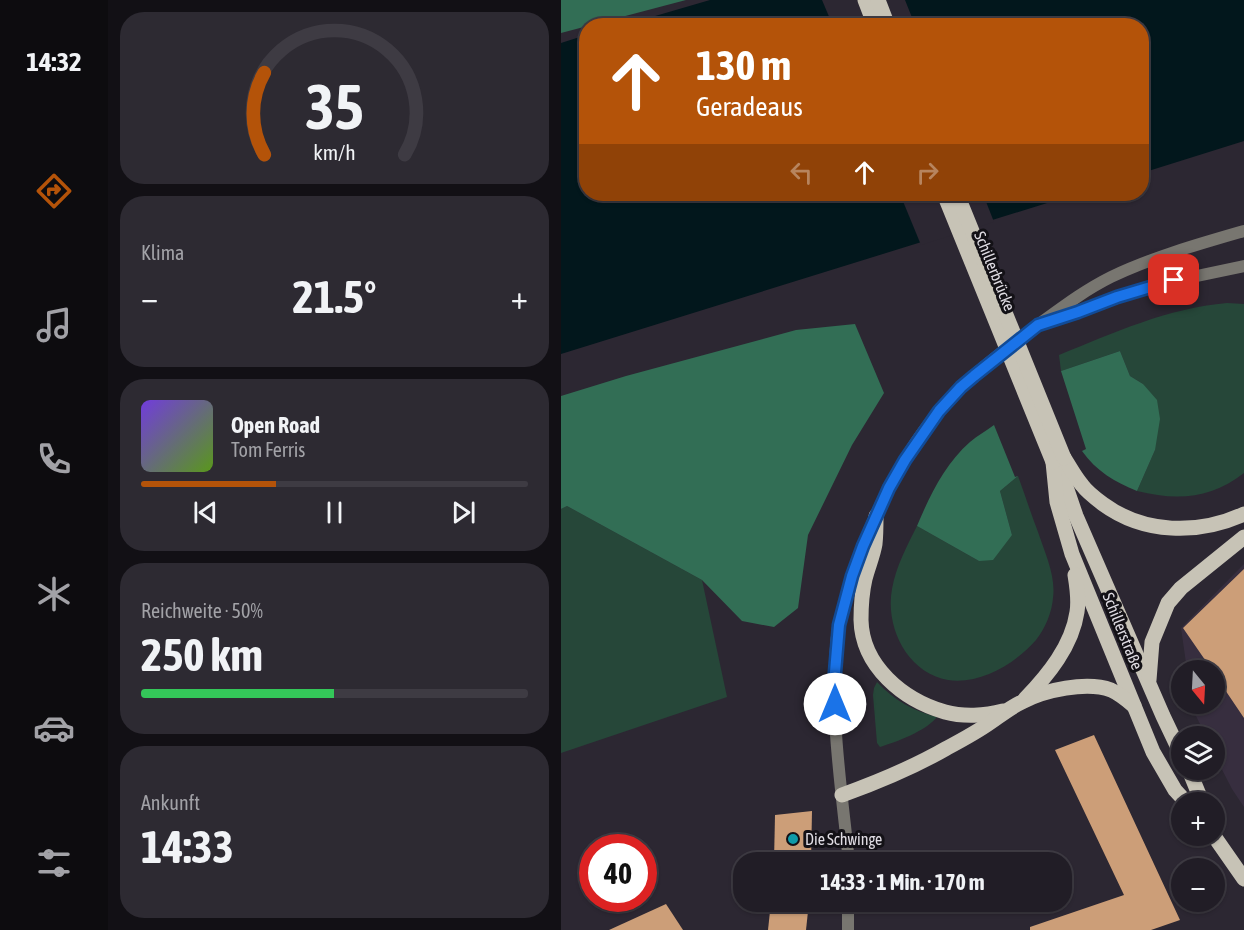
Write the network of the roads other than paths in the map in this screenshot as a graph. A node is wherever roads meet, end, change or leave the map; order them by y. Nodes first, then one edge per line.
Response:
1 (865, 0) edge
2 (878, 0) edge
3 (873, 18) edge
4 (885, 18) edge
5 (947, 201) edge
6 (960, 201) edge
7 (1244, 231) edge
8 (1244, 266) edge
9 (1038, 325) junction
10 (1058, 460) junction
11 (1244, 514) edge
12 (876, 516) junction
13 (1244, 537) edge
14 (1073, 554) junction
15 (1149, 683) junction
16 (1023, 701) junction
17 (1134, 706) junction
18 (1009, 709) junction
19 (1171, 732) edge
20 (1177, 792) edge
21 (842, 795) junction
22 (1221, 846) edge
23 (848, 852) edge
24 (1244, 879) edge
25 (848, 912) edge
26 (848, 930) edge

1 - 3 main road
2 - 4 main road
5 - 10 main road, Schillerbrücke, bridge
6 - 10 main road, Schillerbrücke, bridge
7 - 9 street
8 - 9 street
9 - 12 street
10 - 11 main road
10 - 14 main road, Schillerstraße
10 - 15 main road, Schillerstraße
12 - 18 main road
12 - 21 street
13 - 15 main road
14 - 16 main road
14 - 17 main road, Schillerstraße
15 - 19 main road, Schillerstraße
16 - 17 main road
16 - 18 main road
17 - 20 main road, Schillerstraße
18 - 21 main road
21 - 23 street
22 - 24 main road
25 - 26 street

